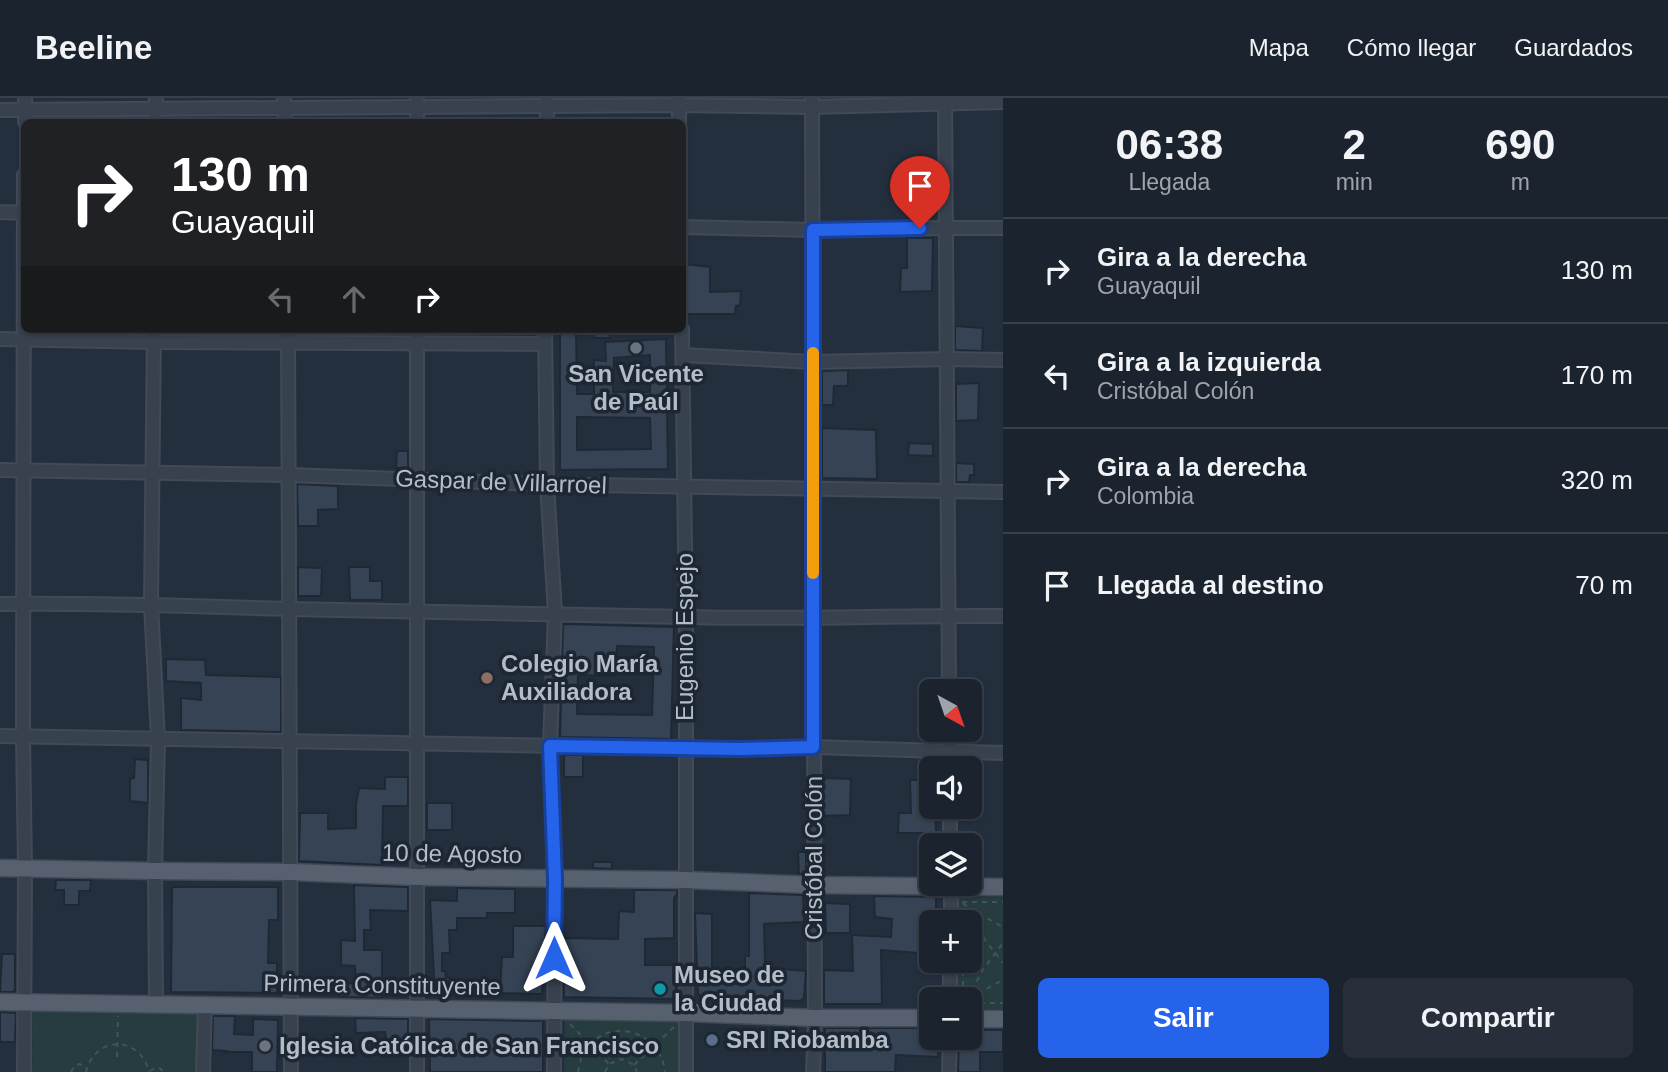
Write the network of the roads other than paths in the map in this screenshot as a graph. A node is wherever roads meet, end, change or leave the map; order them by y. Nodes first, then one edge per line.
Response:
1 (945, 101) edge
2 (284, 102) edge
3 (417, 102) edge
4 (547, 102) edge
5 (679, 102) edge
6 (812, 102) edge
7 (1003, 102) edge
8 (155, 103) edge
9 (0, 110) edge
10 (25, 110) edge
11 (0, 212) edge
12 (21, 213) edge
13 (686, 227) edge
14 (946, 228) junction
15 (1003, 229) edge
16 (813, 230) junction
17 (24, 333) edge
18 (417, 333) edge
19 (545, 333) edge
20 (682, 333) edge
21 (288, 335) edge
22 (154, 336) edge
23 (0, 339) edge
24 (24, 340) junction
25 (417, 343) junction
26 (545, 344) junction
27 (683, 355) junction
28 (947, 359) junction
29 (1003, 360) edge
30 (813, 362) junction
31 (0, 470) edge
32 (24, 470) junction
33 (152, 474) junction
34 (288, 475) junction
35 (416, 479) junction
36 (547, 484) junction
37 (684, 486) junction
38 (813, 488) junction
39 (948, 492) junction
40 (1003, 492) edge
41 (0, 604) edge
42 (23, 604) junction
43 (151, 605) junction
44 (290, 609) junction
45 (416, 610) junction
46 (555, 613) junction
47 (949, 615) junction
48 (686, 617) junction
49 (1003, 617) edge
50 (813, 618) junction
51 (949, 679) edge
52 (0, 736) edge
53 (23, 737) junction
54 (158, 739) junction
55 (291, 741) junction
56 (949, 742) edge
57 (416, 743) junction
58 (550, 746) junction
59 (813, 747) junction
60 (686, 748) junction
61 (949, 752) junction
62 (1003, 753) edge
63 (949, 756) edge
64 (0, 868) edge
65 (25, 868) junction
66 (155, 872) junction
67 (291, 872) junction
68 (417, 877) junction
69 (555, 879) junction
70 (686, 880) junction
71 (814, 885) junction
72 (919, 885) edge
73 (982, 886) edge
74 (1003, 887) edge
75 (0, 1002) edge
76 (24, 1002) junction
77 (156, 1004) junction
78 (205, 1005) junction
79 (291, 1006) junction
80 (416, 1008) junction
81 (554, 1011) junction
82 (683, 1017) junction
83 (815, 1018) junction
84 (919, 1018) edge
85 (982, 1018) edge
86 (1003, 1019) edge
87 (950, 1050) edge
88 (24, 1072) edge
89 (203, 1072) edge
90 (291, 1072) edge
91 (417, 1072) edge
92 (554, 1072) edge
93 (686, 1072) edge
94 (813, 1072) edge
95 (949, 1072) edge

1 - 6 street
1 - 7 street
1 - 14 street
2 - 3 street
2 - 8 street
3 - 4 street
4 - 5 street
5 - 6 street
6 - 16 street, Cristóbal Colón
8 - 10 street
9 - 10 street
11 - 12 street
13 - 16 street
14 - 15 street
14 - 16 street
14 - 28 street
16 - 30 street, Cristóbal Colón
17 - 24 street
18 - 25 street
19 - 26 street
20 - 27 street, Eugenio Espejo
21 - 22 street
21 - 25 street
21 - 34 street
22 - 24 street
22 - 33 street
23 - 24 street
24 - 32 street
25 - 26 street
25 - 35 street
26 - 36 street
27 - 30 street
27 - 37 street, Eugenio Espejo
28 - 29 street
28 - 30 street
28 - 39 street
30 - 38 street, Cristóbal Colón
31 - 32 street, Gaspar de Villarroel
32 - 33 street, Gaspar de Villarroel
32 - 42 street
33 - 34 street, Gaspar de Villarroel
33 - 43 street
34 - 35 street, Gaspar de Villarroel
34 - 44 street
35 - 36 street, Gaspar de Villarroel
35 - 45 street
36 - 37 street, Gaspar de Villarroel
36 - 46 street
37 - 38 street, Gaspar de Villarroel
37 - 48 street, Eugenio Espejo
38 - 39 street, Gaspar de Villarroel
38 - 50 street, Cristóbal Colón
39 - 40 street, Gaspar de Villarroel
39 - 47 street
41 - 42 street
42 - 43 street
42 - 53 street
43 - 44 street
43 - 54 street
44 - 45 street
44 - 55 street
45 - 46 street
45 - 57 street
46 - 48 street
46 - 58 street
47 - 49 street
47 - 50 street
47 - 51 street
48 - 50 street
48 - 60 street, Eugenio Espejo
50 - 59 street, Cristóbal Colón
52 - 53 street
53 - 54 street
53 - 65 street
54 - 55 street
54 - 66 street
55 - 57 street
55 - 67 street
56 - 61 street
57 - 58 street
57 - 68 street
58 - 60 street
58 - 69 street
59 - 60 street
59 - 61 street
59 - 71 street, Cristóbal Colón
60 - 70 street, Eugenio Espejo
61 - 62 street
61 - 63 street
64 - 65 main road, 10 de Agosto
65 - 66 main road, 10 de Agosto
65 - 76 street
66 - 67 main road, 10 de Agosto
66 - 77 street
67 - 68 main road, 10 de Agosto
67 - 79 street
68 - 69 main road, 10 de Agosto
68 - 80 street
69 - 70 main road, 10 de Agosto
69 - 81 street
70 - 71 main road, 10 de Agosto
70 - 82 street, Eugenio Espejo
71 - 72 main road, 10 de Agosto
71 - 83 street, Cristóbal Colón
73 - 74 main road, 10 de Agosto
75 - 76 main road, Primera Constituyente
76 - 77 main road, Primera Constituyente
76 - 88 street
77 - 78 main road, Primera Constituyente
78 - 79 main road, Primera Constituyente
78 - 89 street
79 - 80 main road, Primera Constituyente
79 - 90 street
80 - 81 main road, Primera Constituyente
80 - 91 street
81 - 82 main road, Primera Constituyente
81 - 92 street
82 - 83 main road, Primera Constituyente
82 - 93 street, Eugenio Espejo
83 - 84 main road, Primera Constituyente
83 - 94 street, Cristóbal Colón
85 - 86 main road
87 - 95 street

